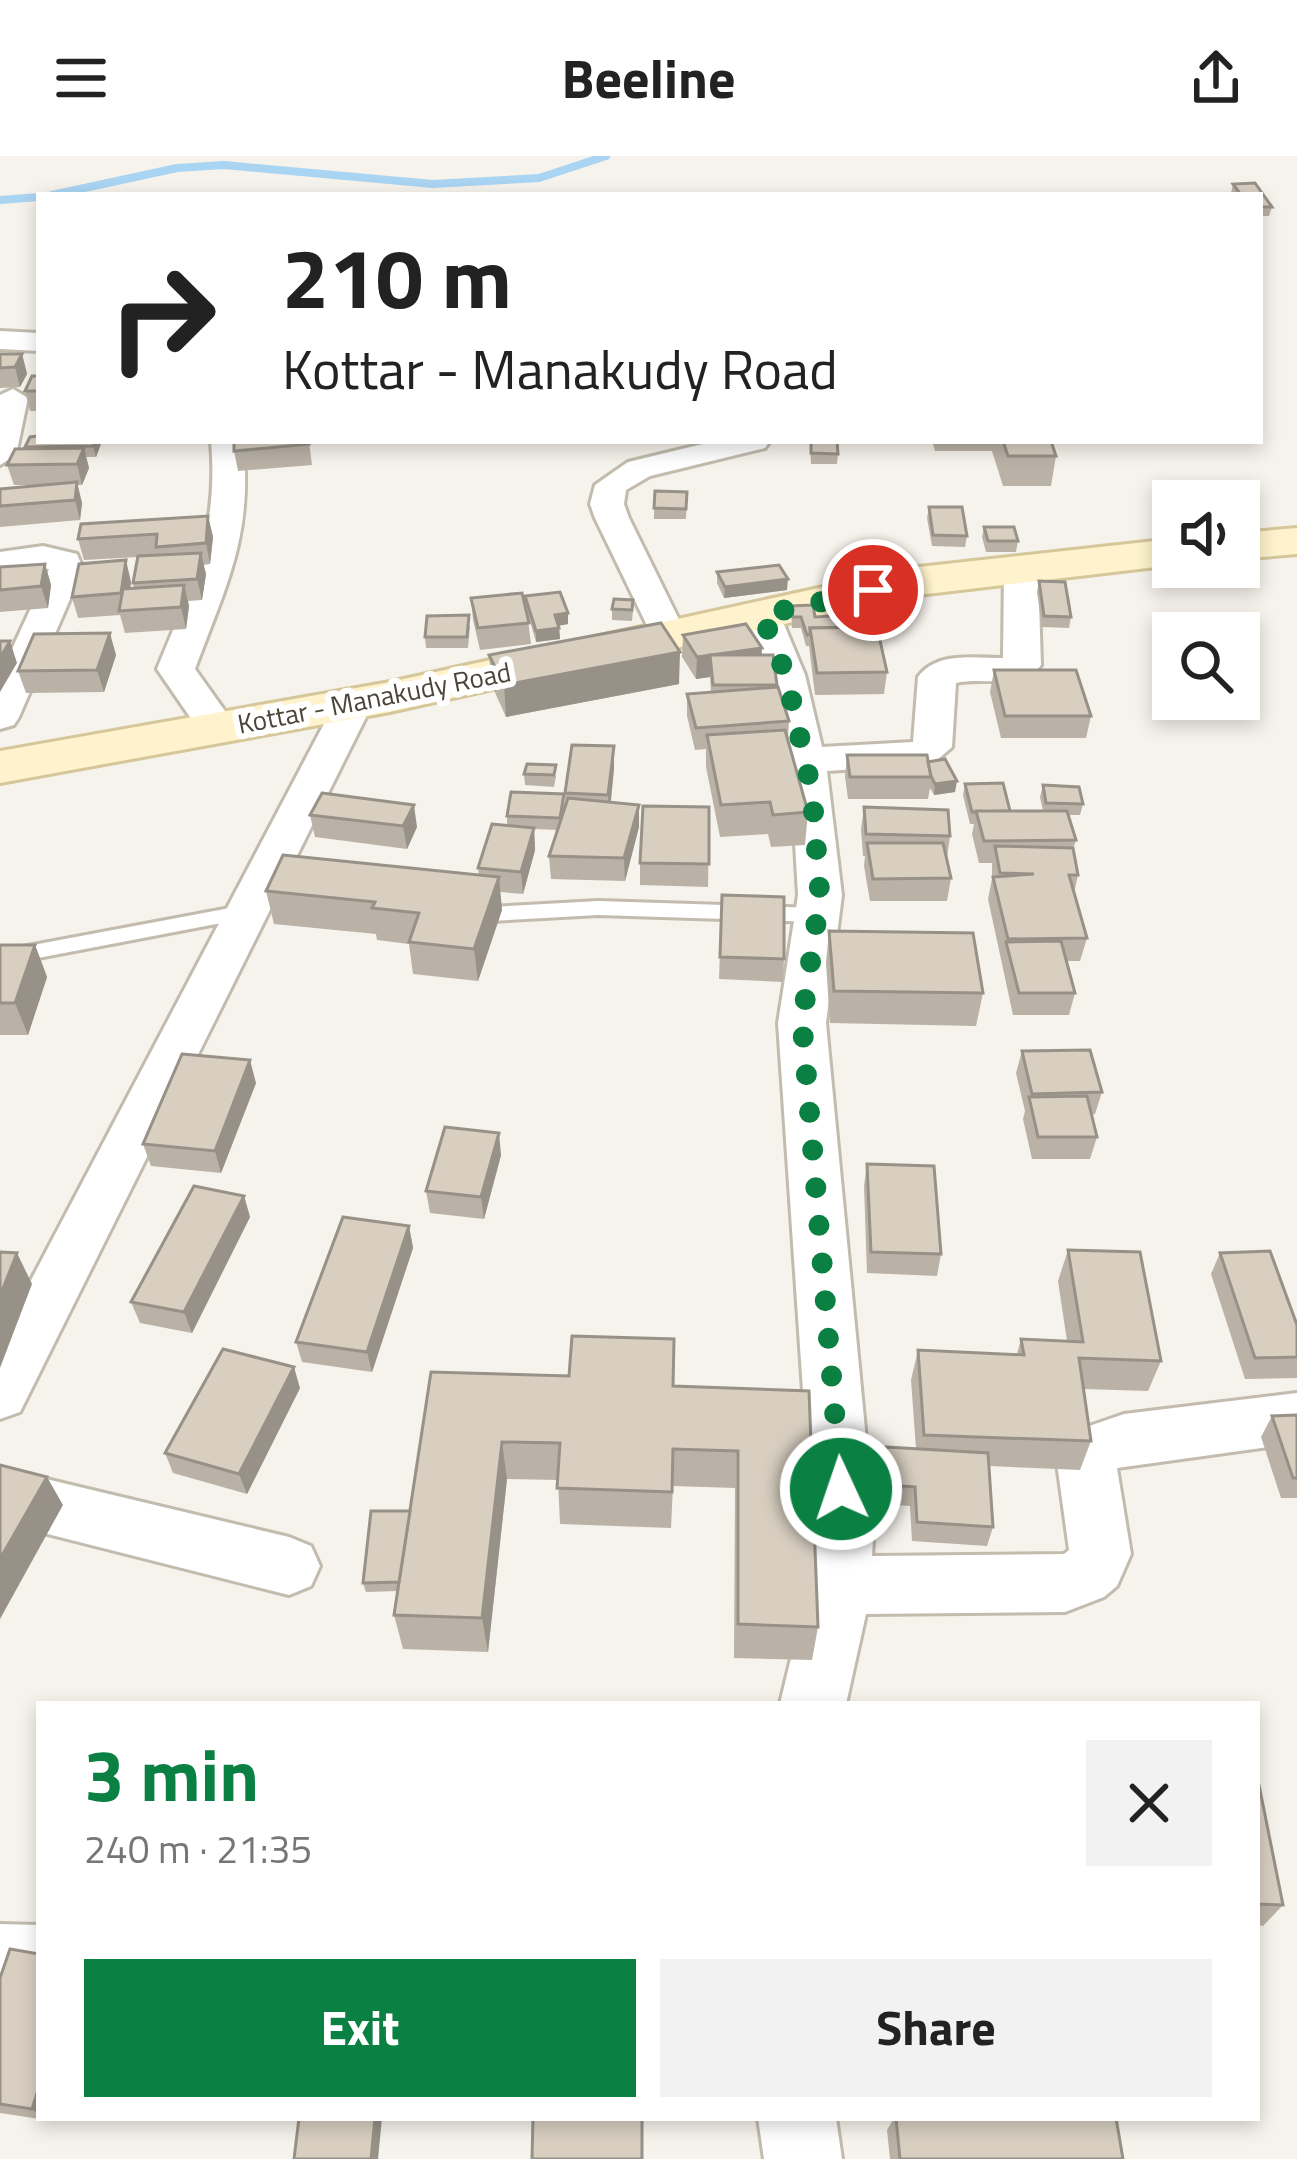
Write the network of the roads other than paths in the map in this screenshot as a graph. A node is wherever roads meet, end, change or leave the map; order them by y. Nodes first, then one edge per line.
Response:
1 (0, 340) edge
2 (36, 342) edge
3 (14, 398) dead end
4 (226, 444) edge
5 (742, 444) edge
6 (0, 455) edge
7 (1297, 542) edge
8 (1260, 545) edge
9 (1152, 554) edge
10 (0, 562) edge
11 (1021, 568) junction
12 (762, 615) junction
13 (669, 636) junction
14 (354, 703) junction
15 (0, 717) edge
16 (218, 728) junction
17 (805, 760) junction
18 (0, 767) edge
19 (269, 887) junction
20 (442, 910) edge
21 (817, 915) junction
22 (17, 955) edge
23 (0, 1394) edge
24 (1297, 1418) edge
25 (0, 1495) edge
26 (289, 1566) dead end
27 (839, 1585) junction
28 (814, 1701) edge
29 (0, 1961) edge
30 (36, 1962) edge
31 (797, 2121) edge
32 (803, 2159) edge

1 - 2 street
3 - 6 street
4 - 16 street
5 - 13 street
7 - 8 main road
9 - 11 main road, Kottar - Manakudy Road
10 - 15 street
11 - 12 main road, Kottar - Manakudy Road
11 - 17 street
12 - 13 main road, Kottar - Manakudy Road
12 - 17 street
13 - 14 main road, Kottar - Manakudy Road
14 - 16 main road, Kottar - Manakudy Road
14 - 19 street
16 - 18 main road, Kottar - Manakudy Road
17 - 21 street
19 - 22 lane
19 - 23 street
20 - 21 lane
21 - 27 street
24 - 27 street
25 - 26 street
27 - 28 street
29 - 30 street
31 - 32 street

